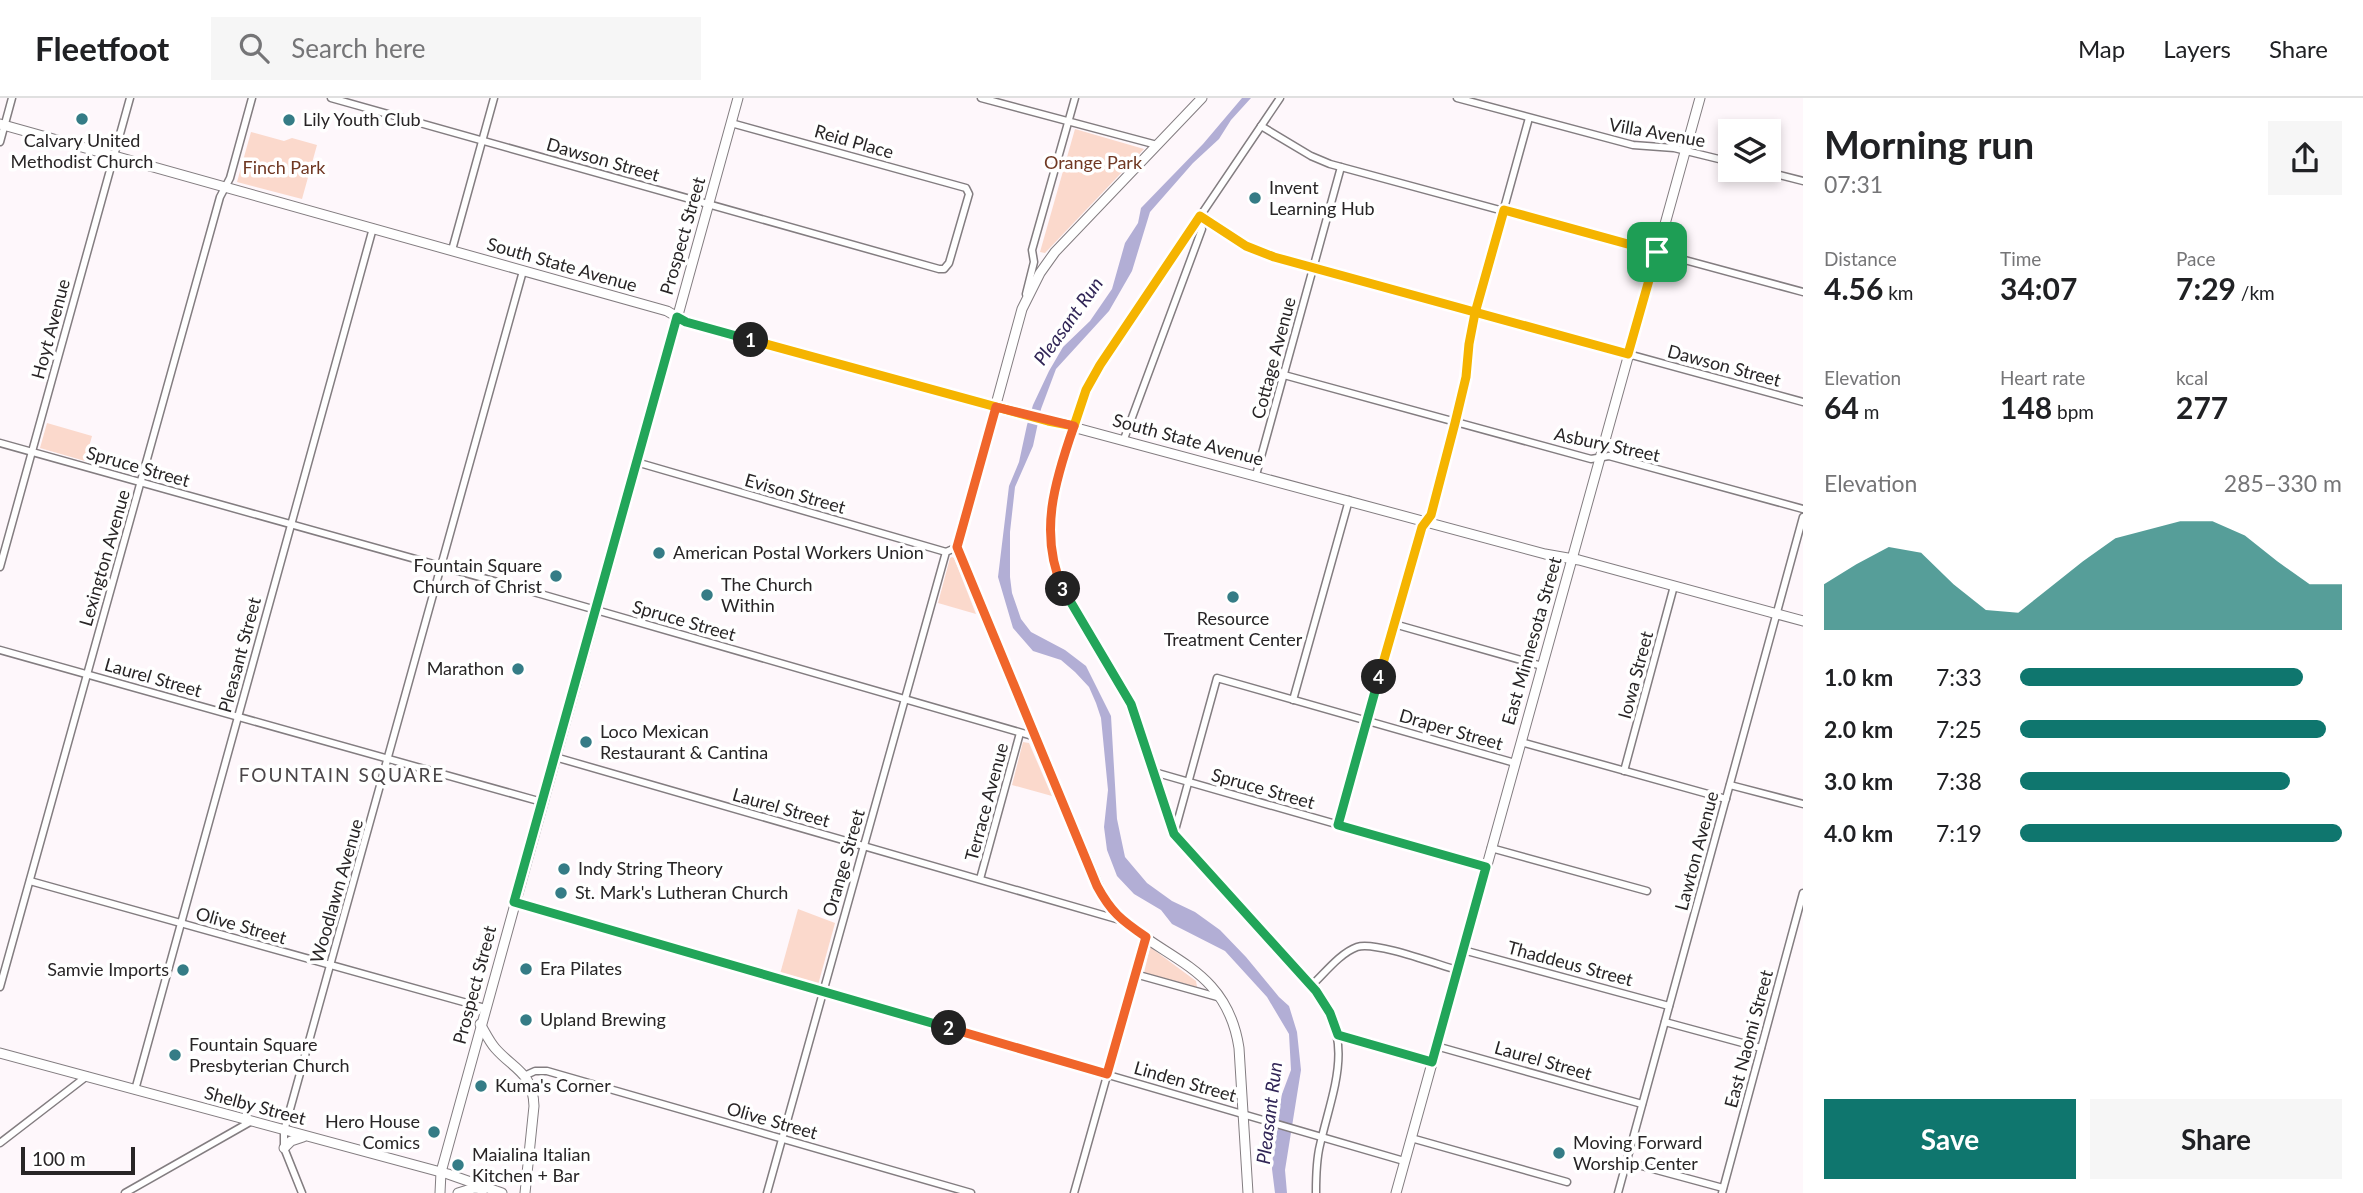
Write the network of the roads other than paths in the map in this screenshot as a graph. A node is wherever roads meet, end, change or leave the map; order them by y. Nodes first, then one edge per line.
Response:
1 (12, 98) edge
2 (130, 98) edge
3 (252, 98) edge
4 (331, 98) edge
5 (494, 98) edge
6 (738, 98) edge
7 (981, 98) edge
8 (1075, 98) edge
9 (1202, 98) edge
10 (1280, 98) edge
11 (1457, 98) edge
12 (1700, 98) edge
13 (1529, 118) junction
14 (1069, 121) junction
15 (731, 123) junction
16 (2, 125) edge
17 (1261, 126) junction
18 (482, 140) junction
19 (0, 142) edge
20 (1157, 145) junction
21 (1685, 150) junction
22 (114, 156) junction
23 (1718, 159) edge
24 (1341, 167) junction
25 (1781, 175) edge
26 (1803, 181) edge
27 (226, 188) junction
28 (708, 204) junction
29 (1504, 210) junction
30 (1200, 216) junction
31 (373, 228) junction
32 (452, 250) junction
33 (1657, 252) junction
34 (947, 265) joint
35 (1313, 268) junction
36 (523, 271) junction
37 (1803, 292) edge
38 (1022, 309) junction
39 (1475, 313) junction
40 (677, 317) junction
41 (1628, 354) junction
42 (1284, 375) junction
43 (1803, 402) edge
44 (996, 407) junction
45 (1455, 423) junction
46 (1074, 426) junction
47 (1124, 439) junction
48 (0, 443) edge
49 (32, 452) junction
50 (1600, 457) junction
51 (636, 463) junction
52 (1256, 475) junction
53 (141, 482) junction
54 (1349, 500) junction
55 (1803, 509) edge
56 (1803, 517) edge
57 (1426, 522) junction
58 (291, 524) junction
59 (957, 547) junction
60 (946, 552) junction
61 (1572, 559) junction
62 (442, 566) junction
63 (0, 567) edge
64 (1675, 586) junction
65 (596, 610) junction
66 (1777, 614) junction
67 (1803, 621) edge
68 (1394, 624) junction
69 (0, 650) edge
70 (1542, 666) junction
71 (87, 674) junction
72 (904, 699) junction
73 (1293, 700) junction
74 (238, 717) junction
75 (1367, 721) junction
76 (1020, 733) junction
77 (1036, 737) junction
78 (1521, 742) junction
79 (555, 757) junction
80 (388, 759) junction
81 (1515, 763) junction
82 (1624, 771) junction
83 (1154, 772) junction
84 (1189, 782) junction
85 (1730, 785) junction
86 (1726, 799) junction
87 (542, 802) junction
88 (1803, 804) edge
89 (1338, 825) junction
90 (1174, 834) junction
91 (864, 846) junction
92 (1491, 848) junction
93 (1486, 867) junction
94 (980, 879) junction
95 (30, 881) junction
96 (1647, 891) dead end
97 (1803, 893) edge
98 (514, 902) junction
99 (1120, 920) junction
100 (181, 923) junction
101 (1146, 937) junction
102 (1463, 950) junction
103 (331, 965) junction
104 (1457, 970) junction
105 (1135, 974) junction
106 (1311, 986) junction
107 (0, 987) edge
108 (823, 992) junction
109 (1222, 999) junction
110 (1670, 1006) junction
111 (485, 1008) junction
112 (1665, 1022) junction
113 (480, 1024) junction
114 (1338, 1035) junction
115 (1436, 1046) junction
116 (1761, 1048) junction
117 (0, 1053) edge
118 (1432, 1062) junction
119 (1107, 1074) junction
120 (88, 1076) junction
121 (524, 1076) junction
122 (135, 1090) junction
123 (1642, 1104) junction
124 (1244, 1114) junction
125 (250, 1122) junction
126 (284, 1130) junction
127 (308, 1137) junction
128 (1322, 1137) junction
129 (1411, 1138) junction
130 (782, 1139) junction
131 (0, 1143) edge
132 (284, 1148) junction
133 (1404, 1161) junction
134 (1627, 1162) junction
135 (441, 1172) junction
136 (1567, 1182) dead end
137 (1723, 1190) edge
138 (497, 1192) edge
139 (125, 1193) edge
140 (302, 1193) edge
141 (439, 1193) edge
142 (458, 1193) edge
143 (525, 1193) edge
144 (767, 1193) edge
145 (971, 1193) edge
146 (1074, 1193) edge
147 (1248, 1193) edge
148 (1316, 1193) edge
149 (1396, 1193) edge
150 (1618, 1193) edge

1 - 16 street
2 - 22 street, Hoyt Avenue
3 - 27 street, Lexington Avenue
4 - 18 street, Dawson Street
5 - 18 street
6 - 15 street, Prospect Street
7 - 14 street
8 - 14 street
9 - 20 street
10 - 17 street
11 - 13 street, Villa Avenue
12 - 21 street, East Minnesota Street
13 - 21 street, Villa Avenue
13 - 29 street
14 - 20 street
14 - 38 street
15 - 28 street, Prospect Street
15 - 34 street, Reid Place
16 - 19 street
16 - 22 street, South State Avenue
17 - 24 street
17 - 30 street
18 - 28 street, Dawson Street
18 - 32 street
20 - 38 street
21 - 23 street, Villa Avenue
21 - 33 street, East Minnesota Street
22 - 27 street, South State Avenue
22 - 49 street, Hoyt Avenue
24 - 29 street
24 - 35 street, Cottage Avenue
25 - 26 street
27 - 31 street, South State Avenue
27 - 53 street, Lexington Avenue
28 - 34 street, Dawson Street
28 - 40 street, Prospect Street
29 - 33 street
29 - 39 street
30 - 35 street, Dawson Street
30 - 46 street
30 - 47 street
31 - 32 street, South State Avenue
31 - 58 street, Pleasant Street
32 - 36 street, South State Avenue
33 - 37 street
33 - 41 street, East Minnesota Street
35 - 39 street, Dawson Street
35 - 42 street, Cottage Avenue
36 - 40 street, South State Avenue
36 - 62 street, Woodlawn Avenue
38 - 44 street
39 - 41 street, Dawson Street
39 - 45 street
40 - 44 street, South State Avenue
40 - 51 street, Prospect Street
41 - 43 street, Dawson Street
41 - 50 street, East Minnesota Street
42 - 45 street, Asbury Street
42 - 52 street, Cottage Avenue
44 - 46 street, South State Avenue
44 - 59 street
45 - 50 street, Asbury Street
45 - 57 street
46 - 47 street, South State Avenue
46 - 83 street
47 - 52 street, South State Avenue
48 - 49 street, Spruce Street
49 - 53 street, Spruce Street
49 - 63 street, Hoyt Avenue
50 - 55 street, Asbury Street
50 - 61 street, East Minnesota Street
51 - 60 street, Evison Street
51 - 65 street, Prospect Street
52 - 54 street, South State Avenue
53 - 58 street, Spruce Street
53 - 71 street, Lexington Avenue
54 - 57 street, South State Avenue
54 - 73 street
56 - 66 street, Lawton Avenue
57 - 61 street, South State Avenue
57 - 68 street
58 - 62 street, Spruce Street
58 - 74 street, Pleasant Street
59 - 60 street
59 - 77 street
60 - 72 street, Orange Street
61 - 64 street, South State Avenue
61 - 70 street, East Minnesota Street
62 - 65 street, Spruce Street
62 - 80 street, Woodlawn Avenue
64 - 66 street, South State Avenue
64 - 82 street, Iowa Street
65 - 72 street, Spruce Street
65 - 79 street, Prospect Street
66 - 67 street, South State Avenue
66 - 85 street, Lawton Avenue
68 - 70 street
68 - 75 street
69 - 71 street, Laurel Street
70 - 78 street, East Minnesota Street
71 - 74 street, Laurel Street
71 - 95 street, Lexington Avenue
72 - 76 street, Spruce Street
72 - 91 street, Orange Street
73 - 75 street, Draper Street
73 - 84 street, Draper Street
74 - 80 street, Laurel Street
74 - 100 street, Pleasant Street
75 - 81 street, Draper Street
75 - 89 street
76 - 77 street, Spruce Street
76 - 94 street, Terrace Avenue
77 - 99 street
78 - 81 street, East Minnesota Street
78 - 82 street, Draper Street
79 - 87 street, Prospect Street
79 - 91 street, Laurel Street
80 - 87 street, Laurel Street
80 - 103 street, Woodlawn Avenue
81 - 92 street, East Minnesota Street
82 - 86 street, Draper Street
83 - 84 street, Spruce Street
83 - 90 street
84 - 89 street, Spruce Street
84 - 90 street
85 - 86 street, Lawton Avenue
85 - 88 street
86 - 110 street, Lawton Avenue
87 - 98 street, Prospect Street
89 - 93 street, Spruce Street
90 - 106 street
91 - 94 street, Laurel Street
91 - 108 street, Orange Street
92 - 93 street, East Minnesota Street
92 - 96 street
93 - 102 street, East Minnesota Street
94 - 99 street, Laurel Street
95 - 100 street, Olive Street
95 - 107 street, Lexington Avenue
97 - 116 street, East Naomi Street
98 - 108 street, Linden Street
98 - 111 street, Prospect Street
99 - 101 street
100 - 103 street, Olive Street
100 - 122 street, Pleasant Street
101 - 105 street
101 - 109 street
102 - 104 street, East Minnesota Street
102 - 110 street, Thaddeus Street
103 - 111 street, Olive Street
103 - 126 street, Woodlawn Avenue
104 - 106 street
104 - 115 street, East Minnesota Street
105 - 109 street
105 - 119 street
106 - 114 street
108 - 119 street, Linden Street
108 - 130 street, Orange Street
109 - 124 street
110 - 112 street, Lawton Avenue
111 - 113 street, Prospect Street
112 - 116 street
112 - 123 street, Lawton Avenue
113 - 121 street
113 - 135 street, Prospect Street
114 - 118 street
114 - 128 street
115 - 118 street, East Minnesota Street
115 - 123 street, Laurel Street
116 - 137 street, East Naomi Street
117 - 120 street, Shelby Street
118 - 129 street, East Minnesota Street
119 - 124 street, Linden Street
119 - 146 street
120 - 122 street, Shelby Street
120 - 131 street
121 - 130 street, Olive Street
121 - 143 street
122 - 125 street, Shelby Street
123 - 134 street, Lawton Avenue
124 - 128 street, Linden Street
124 - 147 street
125 - 126 street, Shelby Street
125 - 139 street
126 - 127 street, Shelby Street
126 - 132 street, Woodlawn Avenue
127 - 132 street
127 - 135 street, Shelby Street
128 - 133 street, Linden Street
128 - 148 street
129 - 133 street, East Minnesota Street
129 - 136 street
130 - 144 street, Orange Street
130 - 145 street, Olive Street
132 - 140 street, Woodlawn Avenue
133 - 149 street, East Minnesota Street
134 - 137 street
134 - 150 street, Lawton Avenue
135 - 138 street, Shelby Street
135 - 141 street, Prospect Street
138 - 142 street

